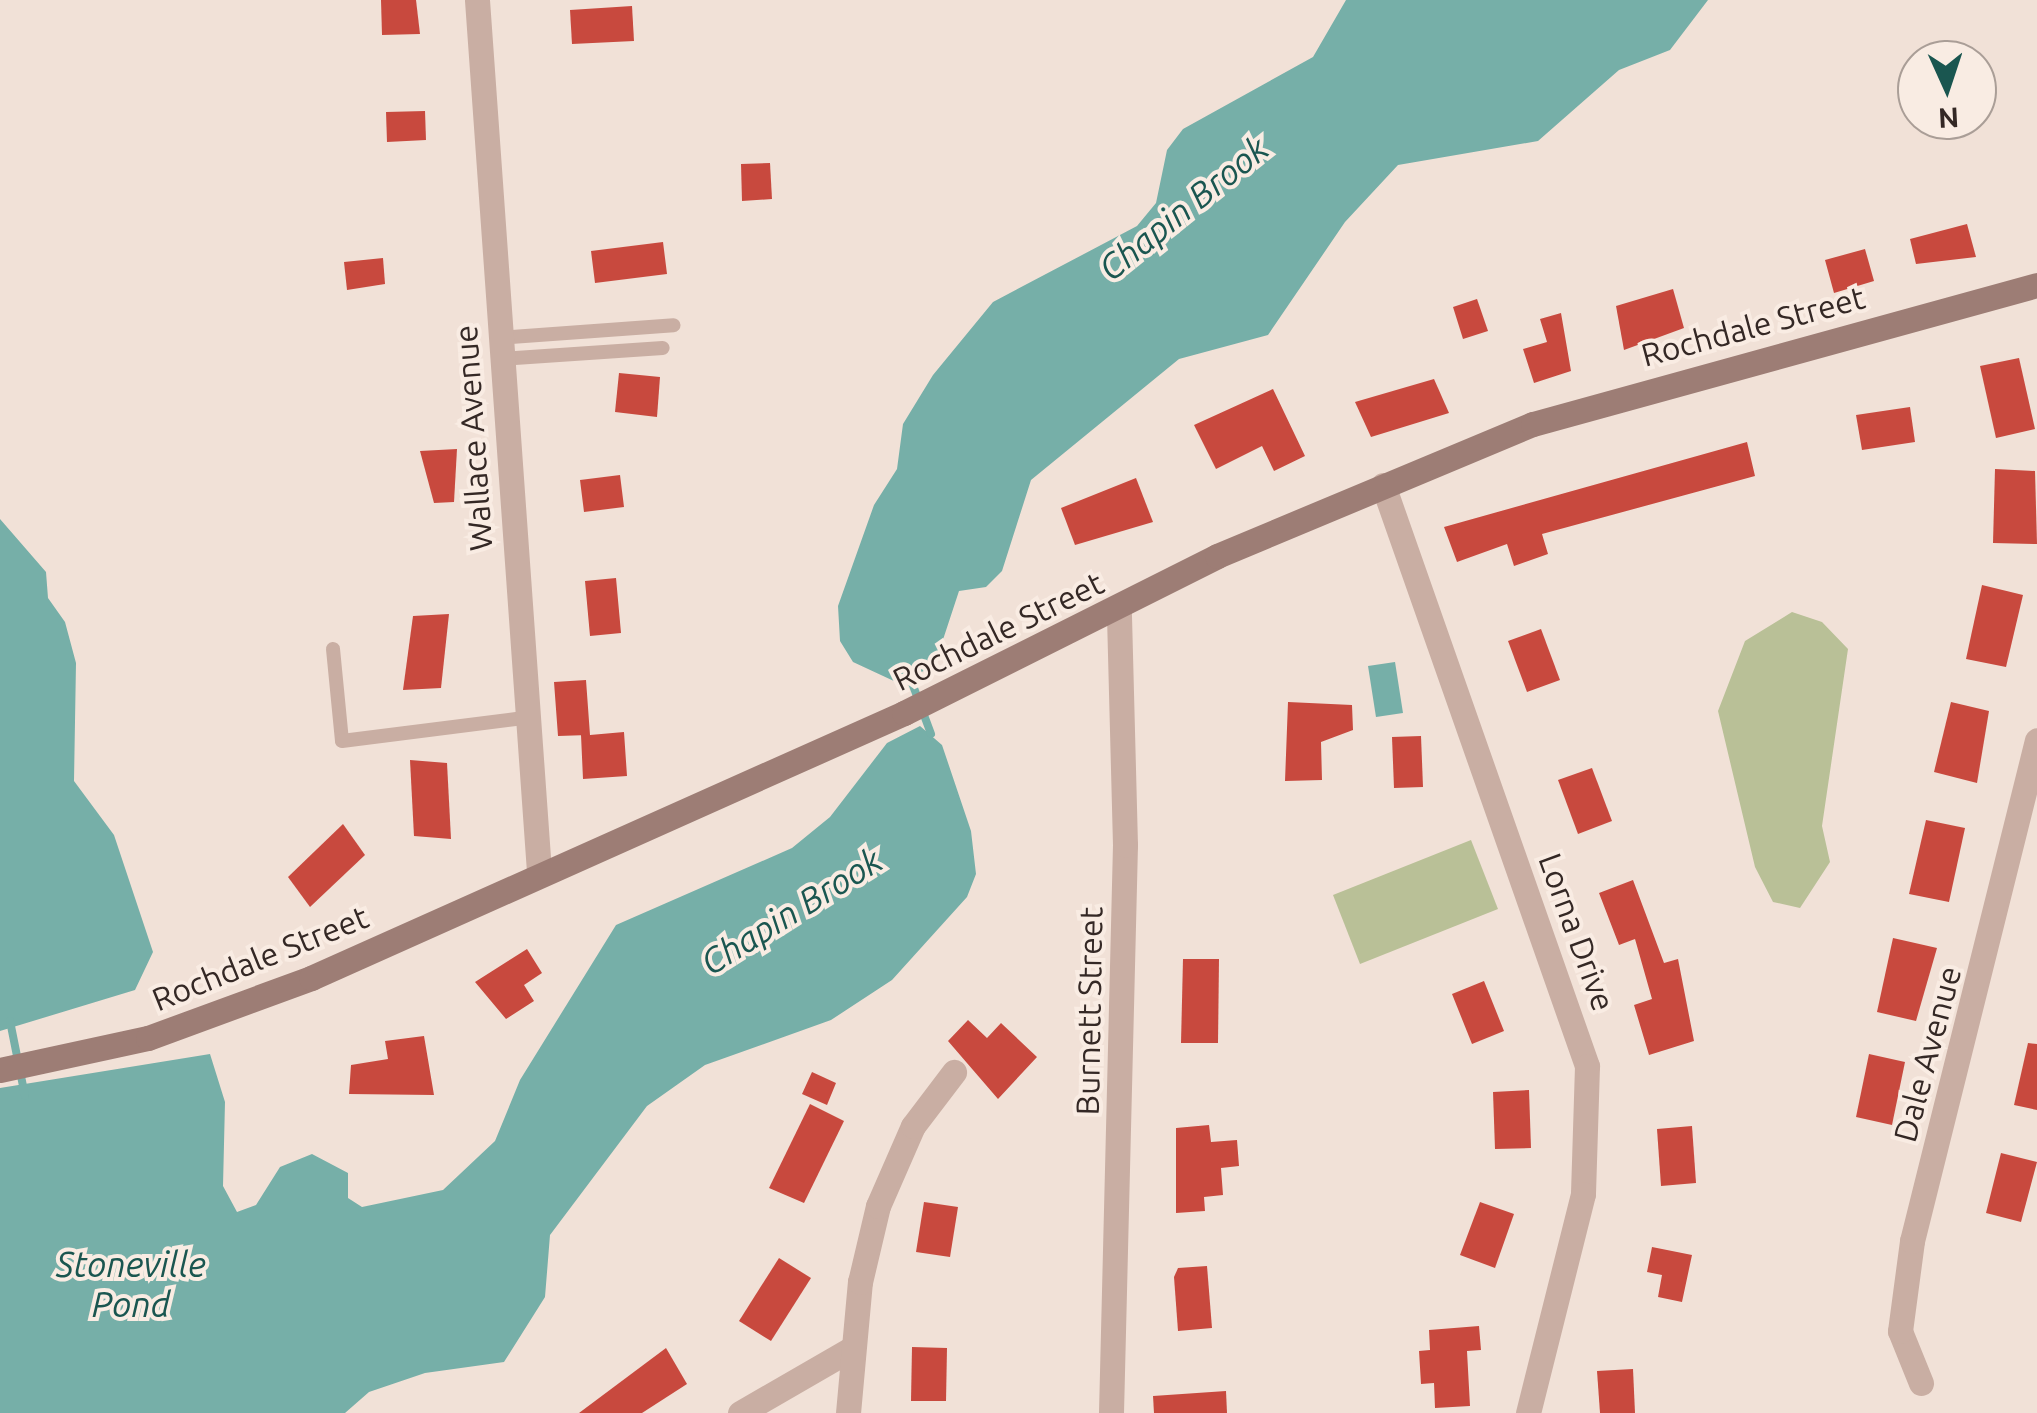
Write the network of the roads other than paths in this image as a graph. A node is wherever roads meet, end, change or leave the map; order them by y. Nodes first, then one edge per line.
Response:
1 (477, 0) edge
2 (2037, 285) edge
3 (674, 326) dead end
4 (499, 348) junction
5 (663, 348) dead end
6 (1383, 485) junction
7 (1119, 610) junction
8 (333, 648) dead end
9 (524, 718) junction
10 (2037, 740) edge
11 (538, 871) junction
12 (15, 1068) edge
13 (954, 1072) dead end
14 (851, 1349) junction
15 (1921, 1383) dead end
16 (740, 1413) edge
17 (848, 1413) edge
18 (1111, 1413) edge
19 (1528, 1413) edge

1 - 4 street, Wallace Avenue
2 - 6 street, Rochdale Street
3 - 4 lane
4 - 5 lane
4 - 9 street, Wallace Avenue
6 - 7 street, Rochdale Street
6 - 19 street, Lorna Drive
7 - 11 street, Rochdale Street
7 - 18 street, Burnett Street
8 - 9 lane
9 - 11 street, Wallace Avenue
10 - 15 street, Dale Avenue
11 - 12 street, Rochdale Street
13 - 14 street
14 - 16 street
14 - 17 street

